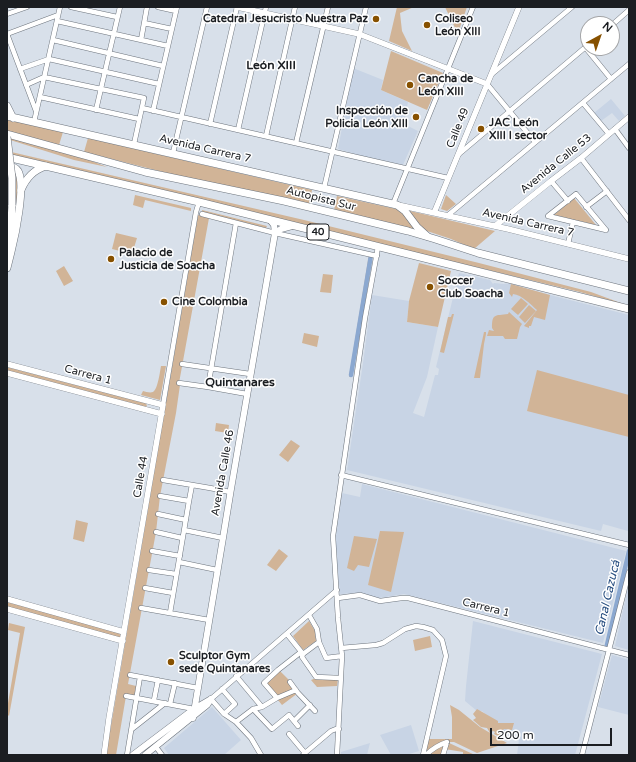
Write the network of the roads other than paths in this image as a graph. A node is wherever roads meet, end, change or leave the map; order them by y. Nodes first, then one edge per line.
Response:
1 (27, 7) edge
2 (60, 7) edge
3 (71, 7) edge
4 (120, 7) edge
5 (148, 7) edge
6 (158, 7) edge
7 (207, 7) edge
8 (237, 7) edge
9 (266, 7) edge
10 (295, 7) edge
11 (328, 7) edge
12 (366, 7) edge
13 (473, 7) edge
14 (519, 7) edge
15 (572, 7) edge
16 (176, 9) edge
17 (629, 10) edge
18 (264, 13) junction
19 (7, 14) edge
20 (58, 15) junction
21 (118, 16) junction
22 (620, 18) edge
23 (292, 20) junction
24 (57, 21) junction
25 (144, 23) junction
26 (324, 27) junction
27 (172, 29) junction
28 (114, 33) junction
29 (7, 34) edge
30 (359, 34) junction
31 (53, 40) junction
32 (141, 40) junction
33 (168, 46) junction
34 (580, 52) edge
35 (109, 53) junction
36 (594, 56) edge
37 (49, 59) junction
38 (629, 64) edge
39 (163, 66) junction
40 (20, 69) junction
41 (448, 69) junction
42 (105, 72) junction
43 (491, 75) junction
44 (44, 78) junction
45 (612, 80) junction
46 (159, 84) junction
47 (487, 84) junction
48 (26, 85) junction
49 (101, 89) junction
50 (40, 97) junction
51 (583, 103) junction
52 (7, 106) edge
53 (142, 108) junction
54 (96, 110) junction
55 (153, 111) junction
56 (509, 111) junction
57 (37, 112) junction
58 (10, 117) edge
59 (182, 117) junction
60 (629, 117) edge
61 (139, 119) junction
62 (34, 122) junction
63 (210, 124) junction
64 (615, 129) junction
65 (238, 130) junction
66 (608, 134) junction
67 (7, 136) edge
68 (266, 136) junction
69 (535, 142) junction
70 (296, 143) junction
71 (134, 144) junction
72 (629, 148) edge
73 (332, 151) junction
74 (173, 153) junction
75 (458, 155) junction
76 (7, 157) edge
77 (581, 158) junction
78 (7, 166) edge
79 (46, 166) junction
80 (407, 168) junction
81 (448, 178) junction
82 (551, 181) junction
83 (324, 188) junction
84 (21, 190) junction
85 (607, 191) junction
86 (568, 201) junction
87 (199, 202) junction
88 (395, 204) junction
89 (586, 207) junction
90 (434, 213) junction
91 (202, 214) dead end
92 (447, 216) junction
93 (270, 220) junction
94 (629, 220) edge
95 (573, 222) junction
96 (236, 223) junction
97 (294, 226) junction
98 (496, 226) junction
99 (276, 233) junction
100 (427, 236) junction
101 (568, 244) junction
102 (378, 247) junction
103 (11, 252) junction
104 (377, 256) junction
105 (629, 259) edge
106 (7, 268) edge
107 (629, 291) edge
108 (629, 309) edge
109 (7, 364) edge
110 (182, 364) dead end
111 (211, 368) junction
112 (7, 373) edge
113 (250, 374) junction
114 (179, 383) dead end
115 (208, 387) junction
116 (247, 394) junction
117 (148, 402) junction
118 (163, 405) junction
119 (146, 410) junction
120 (162, 414) junction
121 (341, 475) junction
122 (163, 480) dead end
123 (192, 485) junction
124 (230, 492) junction
125 (160, 496) dead end
126 (189, 501) junction
127 (158, 514) dead end
128 (186, 520) junction
129 (184, 530) junction
130 (156, 532) dead end
131 (182, 538) junction
132 (223, 538) junction
133 (628, 544) edge
134 (152, 551) dead end
135 (180, 556) junction
136 (179, 562) junction
137 (149, 570) dead end
138 (217, 570) junction
139 (629, 572) edge
140 (176, 574) junction
141 (145, 588) dead end
142 (337, 590) junction
143 (173, 593) junction
144 (338, 598) junction
145 (7, 599) edge
146 (141, 608) dead end
147 (7, 609) edge
148 (170, 613) junction
149 (309, 615) junction
150 (209, 620) junction
151 (124, 632) junction
152 (287, 634) junction
153 (123, 641) junction
154 (319, 642) junction
155 (341, 648) junction
156 (609, 650) junction
157 (302, 653) junction
158 (629, 655) edge
159 (342, 656) junction
160 (130, 675) dead end
161 (236, 676) junction
162 (140, 677) junction
163 (340, 678) junction
164 (158, 680) junction
165 (290, 682) dead end
166 (175, 683) junction
167 (198, 688) junction
168 (222, 689) junction
169 (296, 690) junction
170 (126, 696) dead end
171 (136, 698) junction
172 (277, 698) junction
173 (211, 699) junction
174 (154, 700) junction
175 (168, 704) junction
176 (310, 705) junction
177 (262, 707) junction
178 (194, 709) junction
179 (253, 709) junction
180 (315, 711) dead end
181 (224, 714) junction
182 (193, 718) junction
183 (294, 721) junction
184 (236, 722) junction
185 (298, 726) dead end
186 (132, 729) junction
187 (339, 730) junction
188 (290, 734) dead end
189 (156, 747) junction
190 (304, 754) edge
191 (104, 755) edge
192 (128, 755) edge
193 (133, 755) edge
194 (145, 755) edge
195 (162, 755) edge
196 (261, 755) edge
197 (337, 755) edge
198 (423, 755) edge
199 (426, 755) edge
200 (443, 755) edge
201 (582, 755) edge

1 - 19 street
2 - 20 street
3 - 21 street
4 - 21 street
5 - 25 street
6 - 16 street
7 - 59 street
8 - 18 street
8 - 63 street
9 - 18 street
10 - 23 street
11 - 26 street
12 - 30 street
13 - 41 street
14 - 43 street, Calle 49
15 - 43 street
16 - 27 street
17 - 22 street
18 - 23 street
18 - 65 street
20 - 24 street
20 - 29 street
21 - 28 street
23 - 26 street
23 - 68 street
24 - 28 street
24 - 31 street
25 - 27 street
25 - 32 street
26 - 30 street
26 - 70 street
27 - 33 street
28 - 32 street
28 - 35 street
29 - 40 street
30 - 41 street
30 - 73 street
31 - 35 street
31 - 37 street
32 - 33 street
33 - 39 street
34 - 56 street
35 - 39 street
35 - 42 street
36 - 45 street
37 - 40 street
37 - 42 street
37 - 44 street
38 - 45 street
39 - 46 street
40 - 48 street
41 - 47 street
41 - 80 street
42 - 46 street
42 - 49 street
43 - 47 street, Calle 49
44 - 48 street
44 - 49 street
44 - 50 street
45 - 51 street
46 - 55 street
47 - 56 street
47 - 75 street, Calle 49
48 - 57 street
49 - 53 street
49 - 54 street
50 - 54 street
50 - 57 street
51 - 66 street
51 - 69 street
52 - 58 main road
53 - 55 street
53 - 61 street
54 - 61 street
55 - 59 street
56 - 69 street
56 - 75 street
57 - 62 street
58 - 62 main road, Avenida Carrera 7
59 - 63 street
59 - 74 street
60 - 64 street, Avenida Calle 53
61 - 71 street
62 - 71 main road, Avenida Carrera 7
63 - 65 street
64 - 66 street, Avenida Calle 53
64 - 72 street
65 - 68 street
66 - 77 street, Avenida Calle 53
67 - 100 main road, Autopista Sur / 40
67 - 103 main road, bridge
68 - 70 street
69 - 92 street
70 - 73 street
71 - 74 main road, Avenida Carrera 7
73 - 80 street
73 - 83 street
74 - 83 main road, Avenida Carrera 7
75 - 81 street, Calle 49
76 - 79 main road, 40
77 - 82 street, Avenida Calle 53
77 - 85 street
78 - 84 main road
79 - 84 main road
79 - 87 main road, 40
80 - 81 street
80 - 88 street
81 - 90 street, Calle 49
82 - 86 street
82 - 98 street, Avenida Calle 53
83 - 88 main road, Avenida Carrera 7
84 - 103 main road
85 - 89 street
85 - 94 street
86 - 89 street
86 - 95 street
87 - 93 main road, 40
87 - 118 street, Calle 44
88 - 90 street, Avenida Carrera 7
88 - 100 main road
89 - 95 street
90 - 92 street, Avenida Carrera 7
91 - 96 street
92 - 98 street, Avenida Carrera 7
93 - 97 main road, 40
93 - 99 main road
95 - 101 street
96 - 99 street
96 - 111 street
97 - 99 main road
97 - 102 main road, 40
98 - 101 street, Avenida Carrera 7
99 - 104 street
99 - 113 main road, Avenida Calle 46
100 - 107 main road, Autopista Sur / 40
101 - 105 street, Avenida Carrera 7
102 - 104 street
102 - 108 main road, 40
103 - 106 main road
104 - 121 street
109 - 117 street, Carrera 1
110 - 111 street
111 - 113 street
111 - 115 street
112 - 119 street, Carrera 1
113 - 116 main road, Avenida Calle 46
114 - 115 street
115 - 116 street
116 - 124 main road, Avenida Calle 46
117 - 118 street, Carrera 1
117 - 119 street
118 - 120 street, Calle 44
119 - 120 street, Carrera 1
120 - 151 street, Calle 44
121 - 133 street
121 - 142 street
122 - 123 street
123 - 124 street
123 - 126 street
124 - 132 main road, Avenida Calle 46
125 - 126 street
126 - 128 street
127 - 128 street
128 - 129 street
129 - 131 street
129 - 132 street
130 - 131 street
131 - 135 street
132 - 138 main road, Avenida Calle 46
134 - 135 street
135 - 136 street
136 - 138 street
136 - 140 street
137 - 140 street
138 - 150 main road, Avenida Calle 46
139 - 156 street
140 - 143 street
141 - 143 street
142 - 144 street
142 - 149 street
143 - 148 street
144 - 155 street
144 - 156 street, Carrera 1
145 - 151 street
146 - 148 street
147 - 153 street
148 - 150 street
149 - 152 street
149 - 154 street
150 - 167 main road, Avenida Calle 46
151 - 153 street, Calle 44
152 - 157 street
152 - 161 street
153 - 191 street, Calle 44
154 - 157 street
154 - 159 street
155 - 159 street
155 - 198 street
156 - 158 street, Carrera 1
156 - 201 street
157 - 163 street
157 - 172 street
159 - 163 street
160 - 162 street
161 - 168 street
161 - 177 street
162 - 164 street
162 - 171 street
163 - 187 street
164 - 166 street
164 - 174 street
165 - 169 street
166 - 167 street
166 - 175 street
167 - 178 main road, Avenida Calle 46
168 - 173 street
168 - 181 street
169 - 172 street
169 - 176 street
170 - 171 street
171 - 174 street
171 - 186 street
172 - 177 street
173 - 178 main road
173 - 181 street
173 - 182 main road
174 - 175 street
175 - 178 street
175 - 186 street
176 - 180 street
176 - 183 street
177 - 179 street
178 - 182 main road, Avenida Calle 46
178 - 193 main road
179 - 183 street
179 - 184 street
181 - 184 street
182 - 189 main road
183 - 185 street
184 - 196 street
186 - 192 street
187 - 190 street
187 - 197 street
188 - 190 street
189 - 194 main road
189 - 195 street
199 - 200 street

